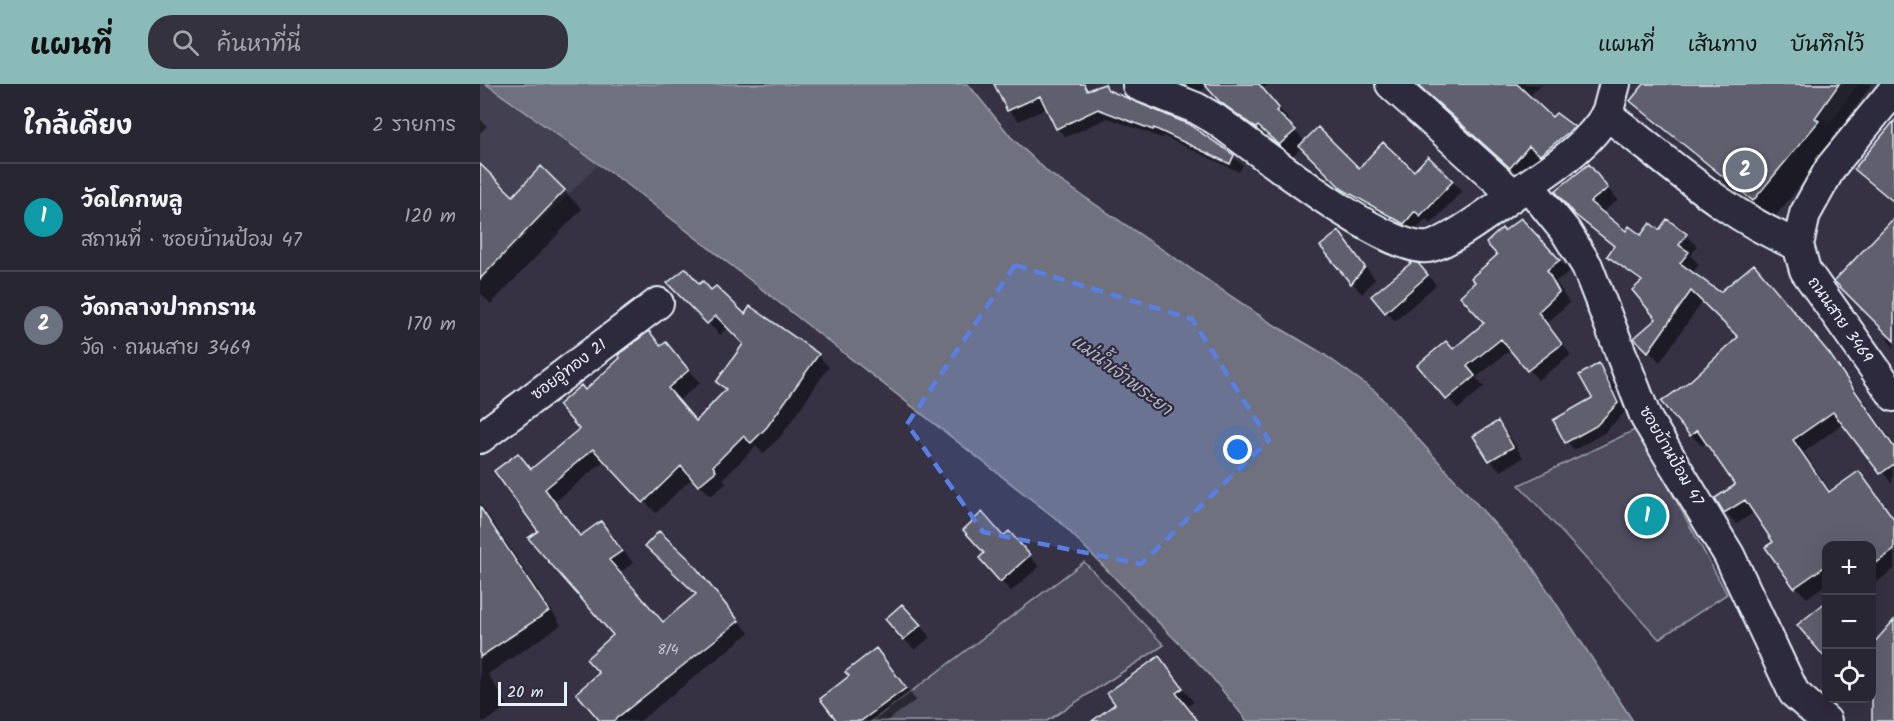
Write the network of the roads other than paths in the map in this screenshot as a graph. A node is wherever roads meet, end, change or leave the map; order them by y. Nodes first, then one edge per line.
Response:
1 (1391, 84) edge
2 (1615, 84) edge
3 (1138, 85) edge
4 (1892, 95) edge
5 (1606, 114) junction
6 (1521, 190) junction
7 (1798, 245) junction
8 (658, 303) dead end
9 (1894, 396) edge
10 (480, 438) edge
11 (1826, 721) edge

1 - 6 street, ซอยบ้านป้อม 47
2 - 5 street
3 - 6 street
4 - 7 street
5 - 6 street
5 - 7 street
6 - 11 street, ซอยบ้านป้อม 47
7 - 9 street, ถนนสาย 3469
8 - 10 street, ซอยอู่ทอง 21

